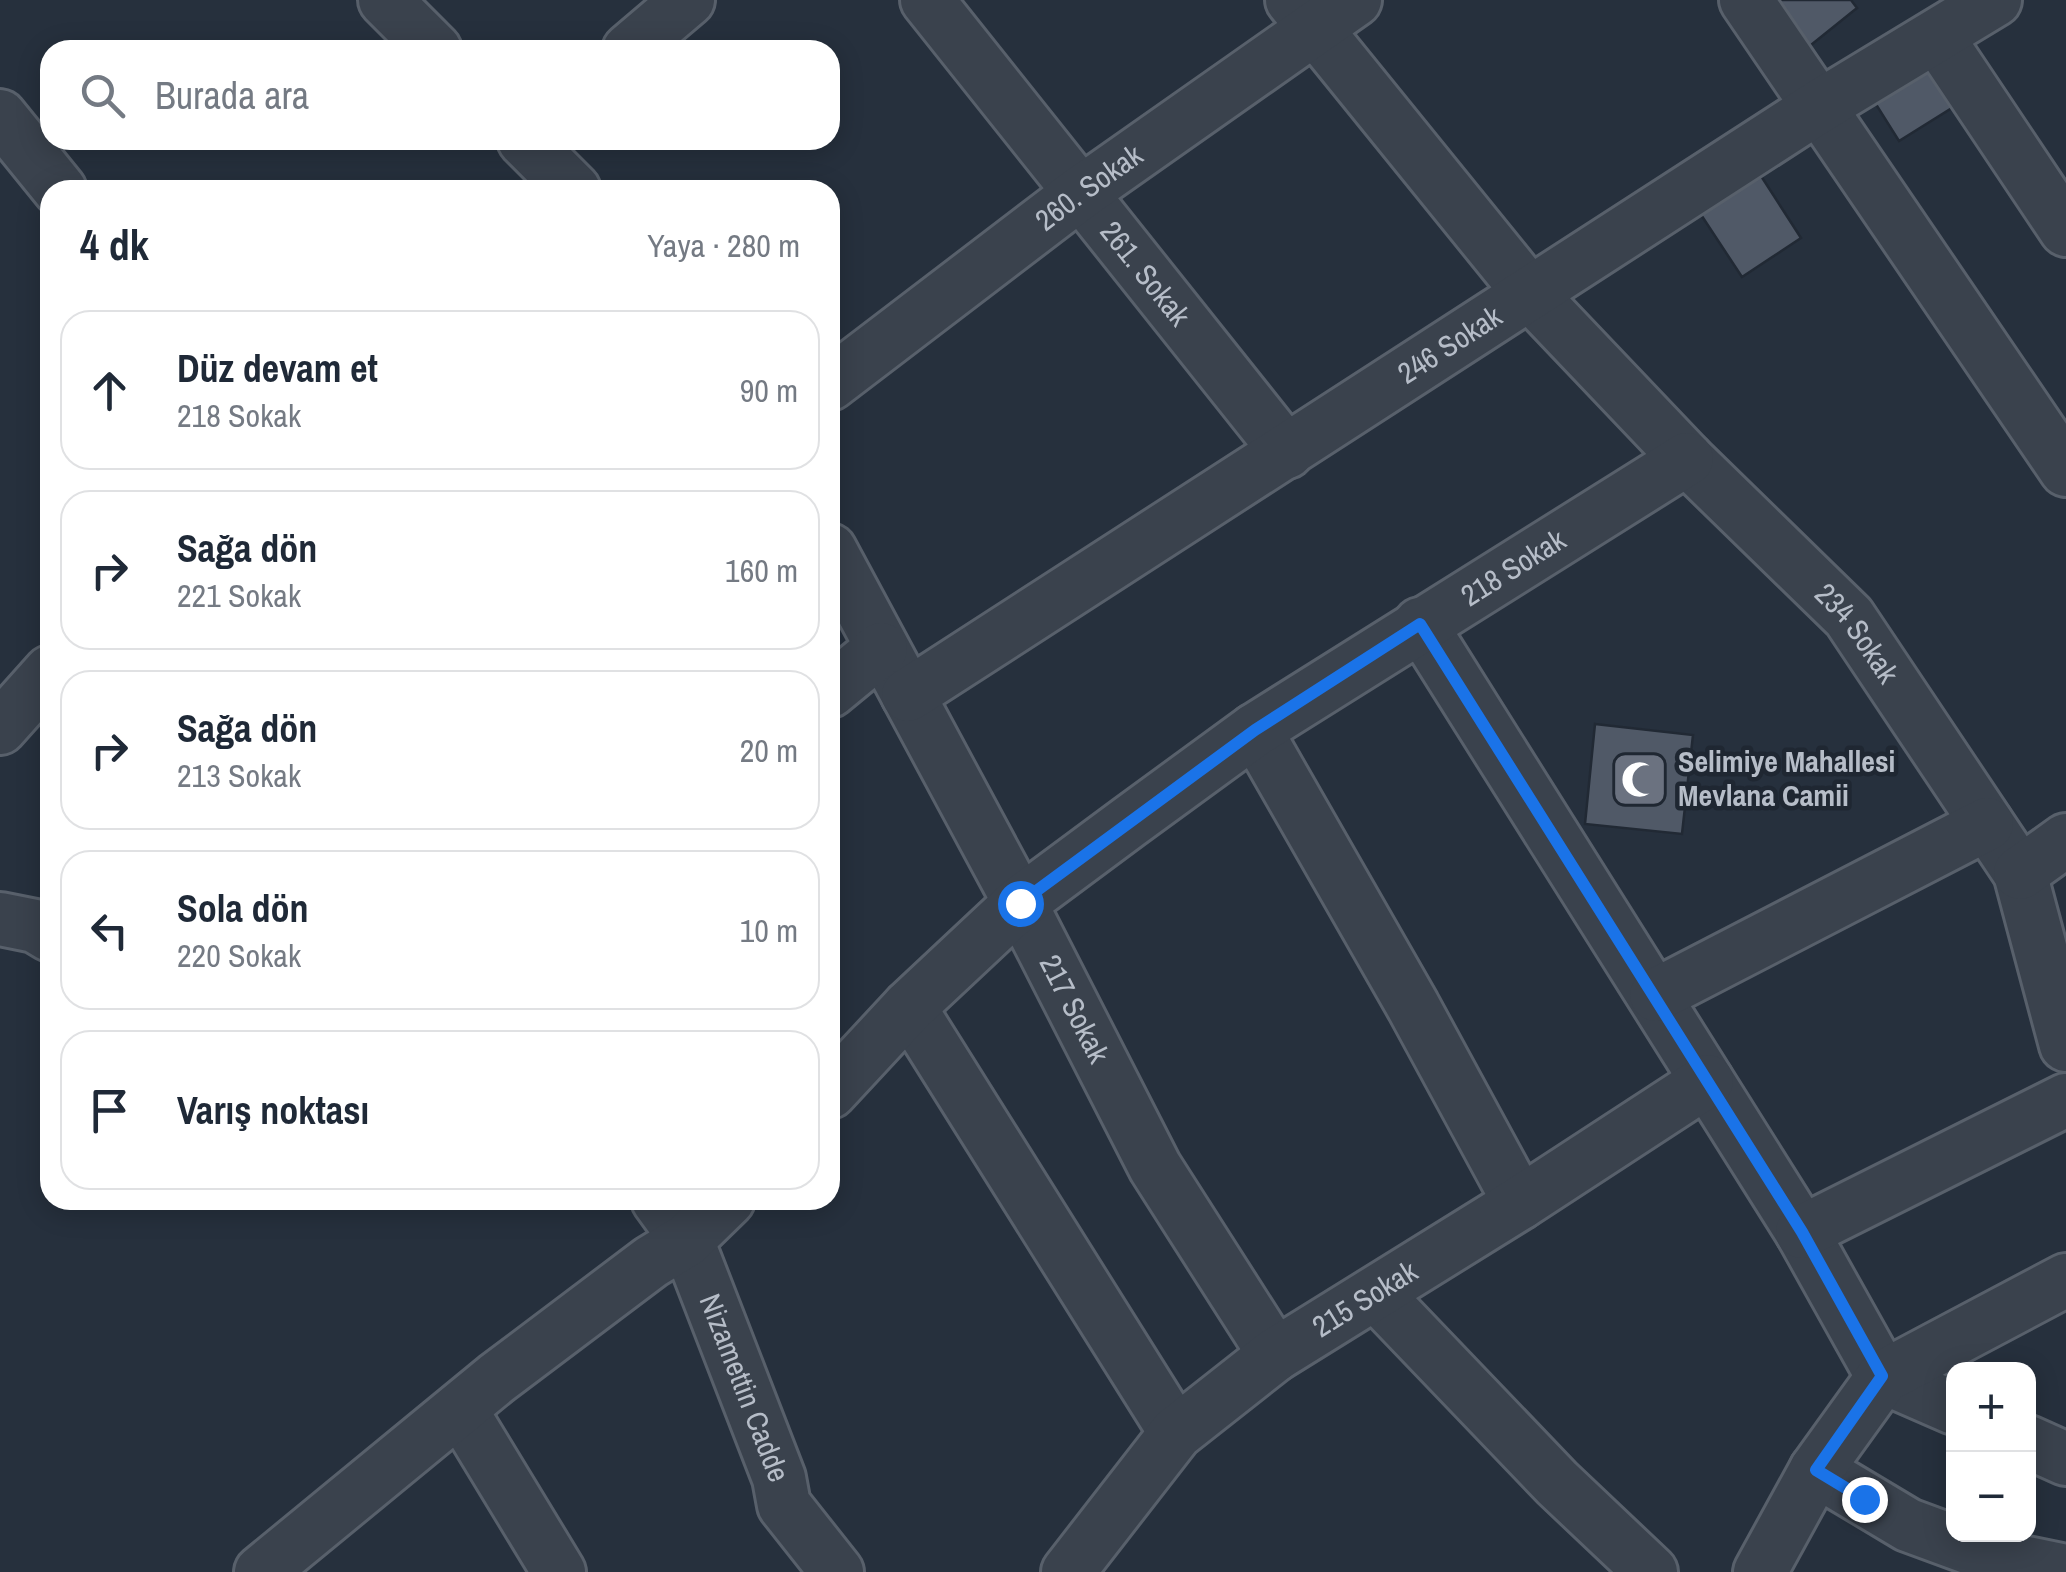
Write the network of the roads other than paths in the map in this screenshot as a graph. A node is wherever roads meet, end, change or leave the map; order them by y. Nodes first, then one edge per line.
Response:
1 (385, 0) edge
2 (688, 0) edge
3 (927, 0) edge
4 (1746, 0) edge
5 (1995, 0) edge
6 (1322, 9) edge
7 (1937, 38) junction
8 (425, 40) edge
9 (641, 40) edge
10 (1820, 106) junction
11 (5, 132) edge
12 (535, 150) edge
13 (573, 150) edge
14 (51, 180) edge
15 (567, 180) edge
16 (577, 180) edge
17 (1079, 194) junction
18 (2066, 230) edge
19 (1531, 294) junction
20 (840, 376) edge
21 (1287, 452) junction
22 (1687, 459) junction
23 (2066, 470) edge
24 (840, 569) edge
25 (1420, 624) junction
26 (881, 649) junction
27 (40, 683) edge
28 (840, 683) edge
29 (908, 695) junction
30 (0, 728) edge
31 (1255, 730) junction
32 (1987, 824) junction
33 (2066, 840) edge
34 (2020, 873) junction
35 (1020, 903) junction
36 (0, 919) edge
37 (40, 929) edge
38 (1656, 995) junction
39 (909, 1007) junction
40 (2066, 1046) edge
41 (840, 1081) edge
42 (1707, 1081) junction
43 (2066, 1100) edge
44 (1520, 1203) junction
45 (700, 1210) edge
46 (672, 1220) edge
47 (1802, 1232) junction
48 (2066, 1280) edge
49 (1376, 1294) junction
50 (1275, 1355) junction
51 (1882, 1376) junction
52 (1946, 1404) edge
53 (460, 1409) junction
54 (1176, 1433) junction
55 (2036, 1446) edge
56 (2066, 1459) edge
57 (1816, 1470) junction
58 (2066, 1571) edge
59 (261, 1572) edge
60 (559, 1572) edge
61 (837, 1572) edge
62 (1068, 1572) edge
63 (1651, 1572) edge
64 (1760, 1572) edge

1 - 8 street
2 - 9 street
3 - 17 street, 261. Sokak
4 - 10 street
5 - 7 street, 246 Sokak
6 - 17 street, 260. Sokak
6 - 19 street, 234 Sokak
7 - 10 street, 246 Sokak
7 - 18 street
10 - 19 street, 246 Sokak
10 - 23 street
11 - 14 street
12 - 15 street
13 - 16 street
17 - 20 street, 260. Sokak
17 - 21 street, 261. Sokak
19 - 21 street, 246 Sokak
19 - 22 street, 234 Sokak
21 - 29 street, 246 Sokak
22 - 25 street, 218 Sokak
22 - 32 street, 234 Sokak
24 - 26 street, 217 Sokak
25 - 31 street, 218 Sokak
25 - 38 street
26 - 28 street
26 - 29 street, 217 Sokak
27 - 30 street
29 - 35 street, 217 Sokak
31 - 35 street, 218 Sokak
31 - 44 street
32 - 34 street, 234 Sokak
32 - 38 street
33 - 34 street
34 - 40 street, 234 Sokak
35 - 39 street, 218 Sokak
35 - 50 street, 217 Sokak
36 - 37 street
38 - 42 street
39 - 41 street, 218 Sokak
39 - 54 street
42 - 44 street, 215 Sokak
42 - 47 street
43 - 47 street
44 - 49 street, 215 Sokak
45 - 46 street
46 - 53 street
46 - 61 street, Nizamettin Cadde
47 - 51 street
48 - 51 street
49 - 50 street, 215 Sokak
49 - 63 street
50 - 54 street, 215 Sokak
51 - 52 street
51 - 57 street
53 - 59 street
53 - 60 street
54 - 62 street, 215 Sokak
55 - 56 street
57 - 58 street
57 - 64 street

